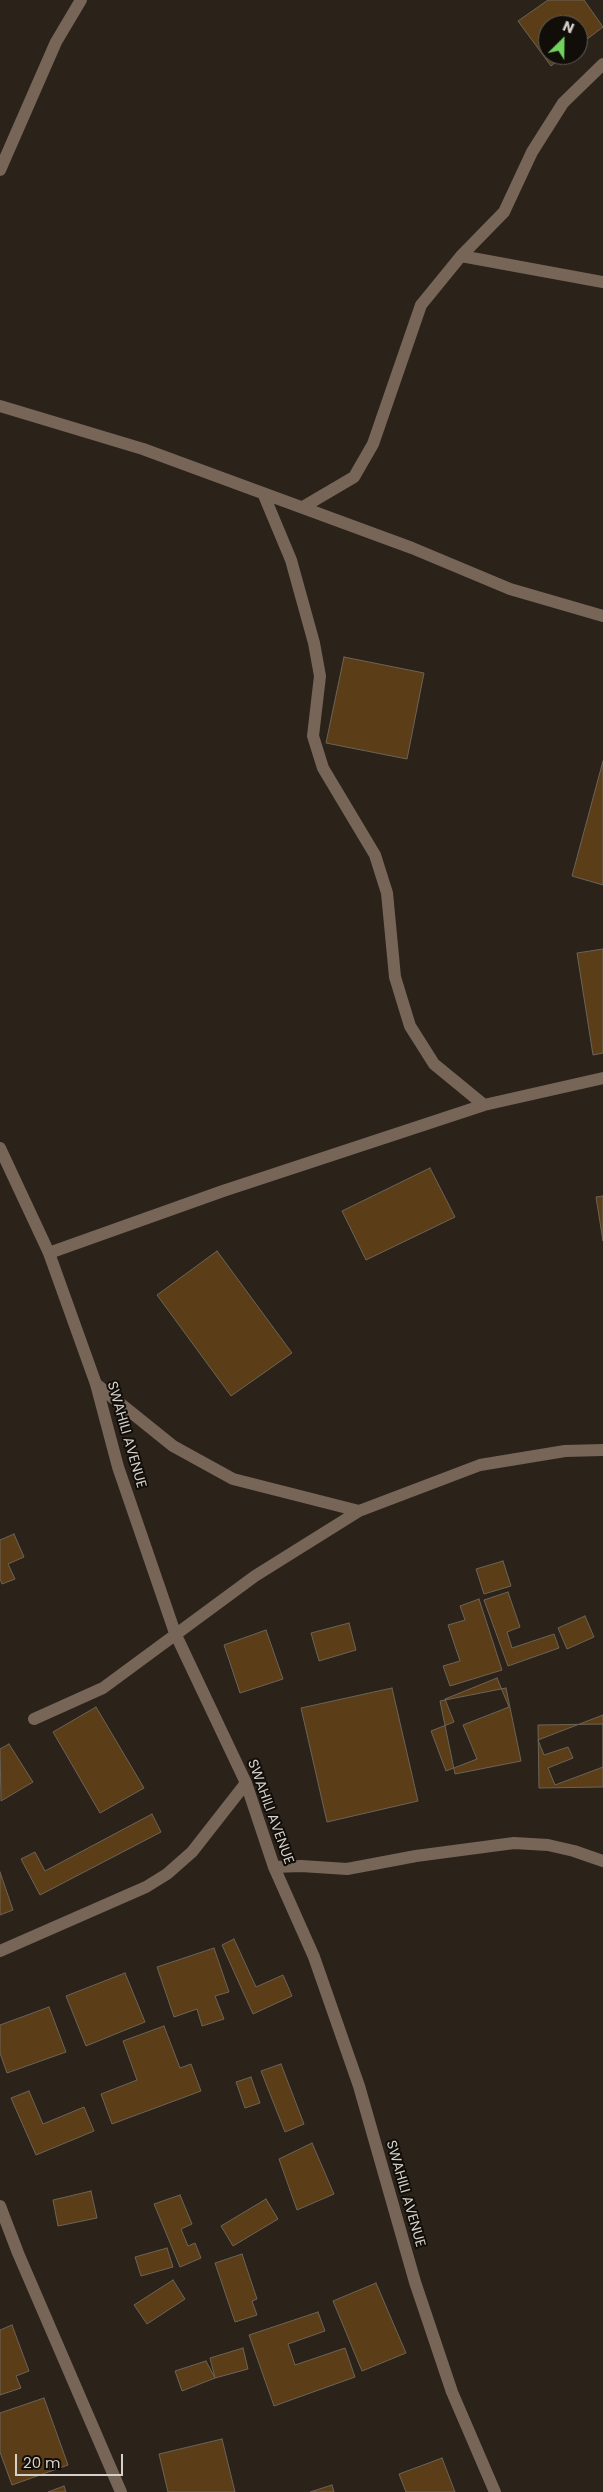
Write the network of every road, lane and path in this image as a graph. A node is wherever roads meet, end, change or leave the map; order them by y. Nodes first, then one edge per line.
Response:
1 (81, 0) edge
2 (603, 64) edge
3 (0, 170) edge
4 (461, 256) junction
5 (603, 282) edge
6 (0, 406) edge
7 (263, 493) junction
8 (303, 507) junction
9 (603, 616) edge
10 (603, 1078) edge
11 (484, 1105) junction
12 (0, 1148) edge
13 (49, 1253) junction
14 (96, 1384) junction
15 (603, 1450) edge
16 (359, 1511) junction
17 (175, 1633) junction
18 (34, 1719) dead end
19 (246, 1783) junction
20 (603, 1862) edge
21 (274, 1868) junction
22 (0, 1952) edge
23 (0, 2206) edge
24 (121, 2492) edge
25 (495, 2492) edge

1 - 3 street
2 - 4 street
4 - 5 street
4 - 8 street
6 - 7 street
7 - 8 street
7 - 11 street
8 - 9 street
10 - 11 street
11 - 13 street
12 - 13 street, SWAHILI AVENUE
13 - 14 street, SWAHILI AVENUE
14 - 16 street
14 - 17 street, SWAHILI AVENUE
15 - 16 street
16 - 17 street
17 - 18 street
17 - 19 street, SWAHILI AVENUE
19 - 21 street, SWAHILI AVENUE
19 - 22 street
20 - 21 street
21 - 25 street, SWAHILI AVENUE
23 - 24 street

